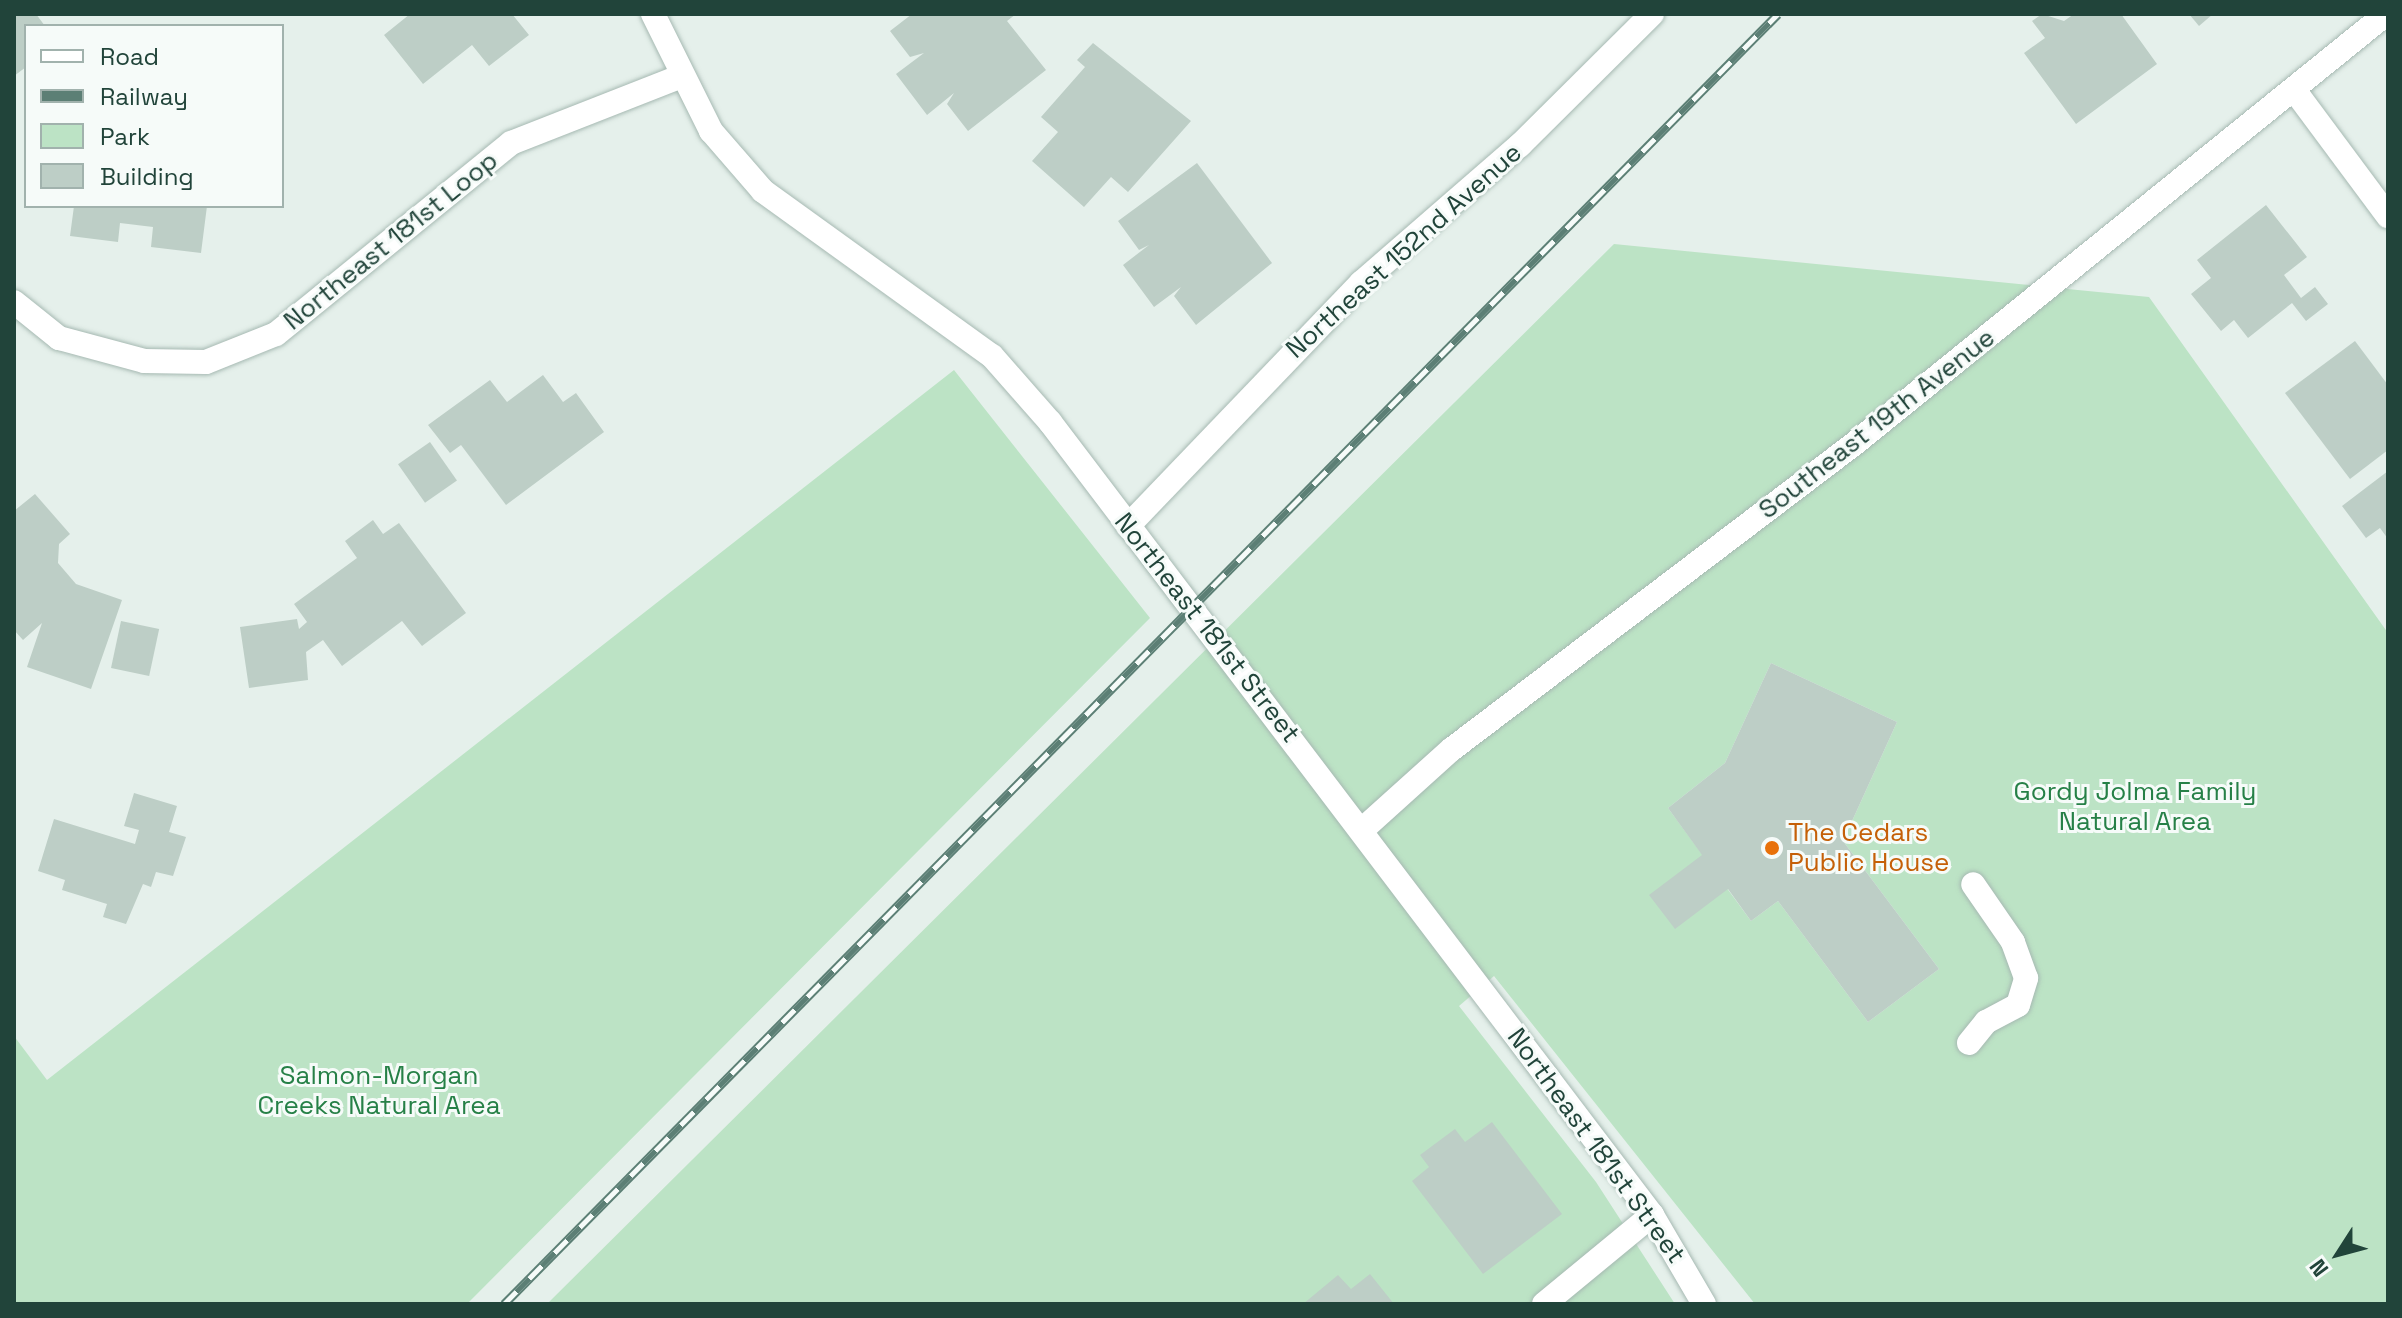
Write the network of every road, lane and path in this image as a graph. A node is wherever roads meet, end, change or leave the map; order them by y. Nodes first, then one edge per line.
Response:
1 (653, 14) edge
2 (1652, 14) edge
3 (2386, 14) edge
4 (679, 77) junction
5 (2295, 91) junction
6 (2388, 216) edge
7 (14, 302) edge
8 (1128, 526) junction
9 (1363, 829) junction
10 (1973, 884) dead end
11 (1969, 1043) dead end
12 (1652, 1215) junction
13 (1544, 1304) edge
14 (1704, 1304) edge

1 - 4 street, Northeast 181st Street
2 - 8 street, Northeast 152nd Avenue
3 - 5 street, Southeast 19th Avenue
4 - 7 street, Northeast 181st Loop
4 - 8 street, Northeast 181st Street
5 - 6 street
5 - 9 street, Southeast 19th Avenue
8 - 9 street, Northeast 181st Street
9 - 12 street, Northeast 181st Street
10 - 11 street
12 - 13 street
12 - 14 street, Northeast 181st Street

